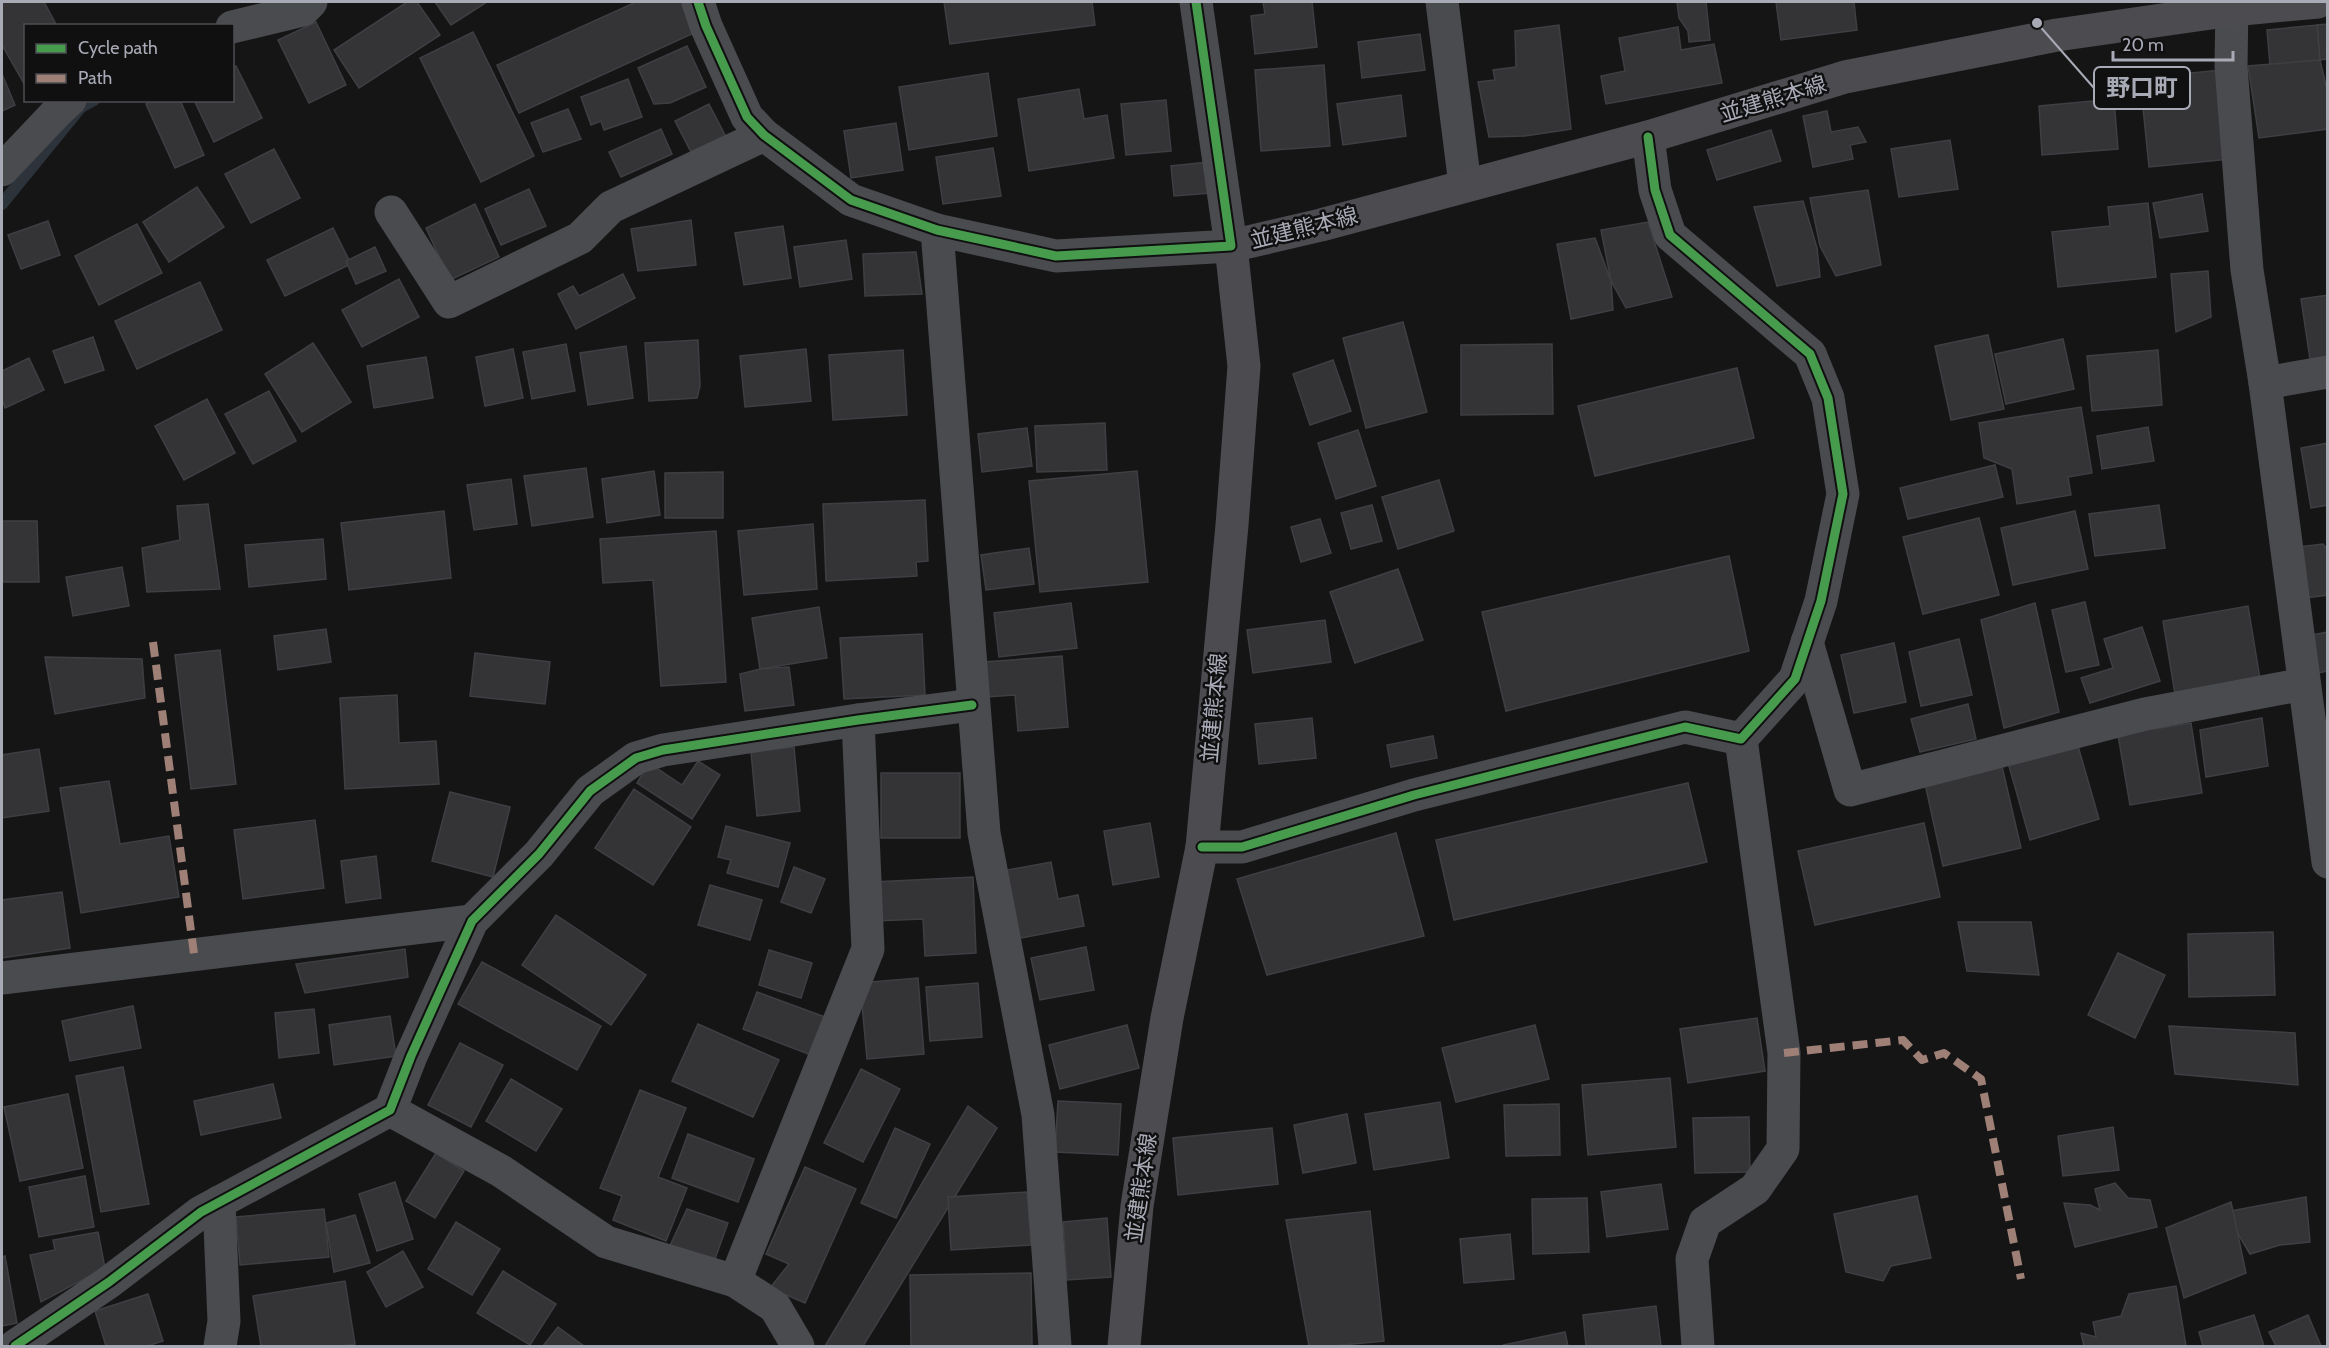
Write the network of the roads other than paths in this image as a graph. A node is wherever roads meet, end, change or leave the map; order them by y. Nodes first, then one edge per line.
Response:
1 (311, 2) edge
2 (698, 2) edge
3 (1196, 2) edge
4 (1442, 2) edge
5 (2319, 2) edge
6 (2232, 6) edge
7 (234, 27) edge
8 (68, 102) edge
9 (764, 135) junction
10 (1648, 137) junction
11 (2, 170) edge
12 (1465, 185) junction
13 (391, 212) dead end
14 (937, 230) junction
15 (1231, 246) junction
16 (2328, 372) edge
17 (2265, 382) junction
18 (1807, 642) junction
19 (2304, 684) junction
20 (972, 705) junction
21 (858, 720) junction
22 (1741, 739) junction
23 (1202, 847) junction
24 (2328, 862) edge
25 (472, 921) junction
26 (2, 978) edge
27 (390, 1110) junction
28 (219, 1202) junction
29 (735, 1281) junction
30 (15, 1347) edge
31 (220, 1347) edge
32 (798, 1347) edge
33 (1055, 1347) edge
34 (1124, 1347) edge
35 (1698, 1347) edge

1 - 7 street
2 - 9 street
3 - 15 street
4 - 12 street
5 - 6 main road, 並建熊本線
6 - 10 main road, 並建熊本線
6 - 17 street
8 - 11 street
9 - 13 street
9 - 14 street
10 - 12 main road, 並建熊本線
10 - 18 street
12 - 15 main road, 並建熊本線
14 - 15 street
14 - 20 street
15 - 23 main road, 並建熊本線
16 - 17 street
17 - 19 street
18 - 19 street
18 - 22 street
19 - 24 street
20 - 21 street
20 - 33 street
21 - 25 street
21 - 29 street
22 - 23 street
22 - 35 street
23 - 34 main road, 並建熊本線
25 - 26 street
25 - 27 street
27 - 28 street
27 - 29 street
28 - 30 street
28 - 31 street
29 - 32 street

